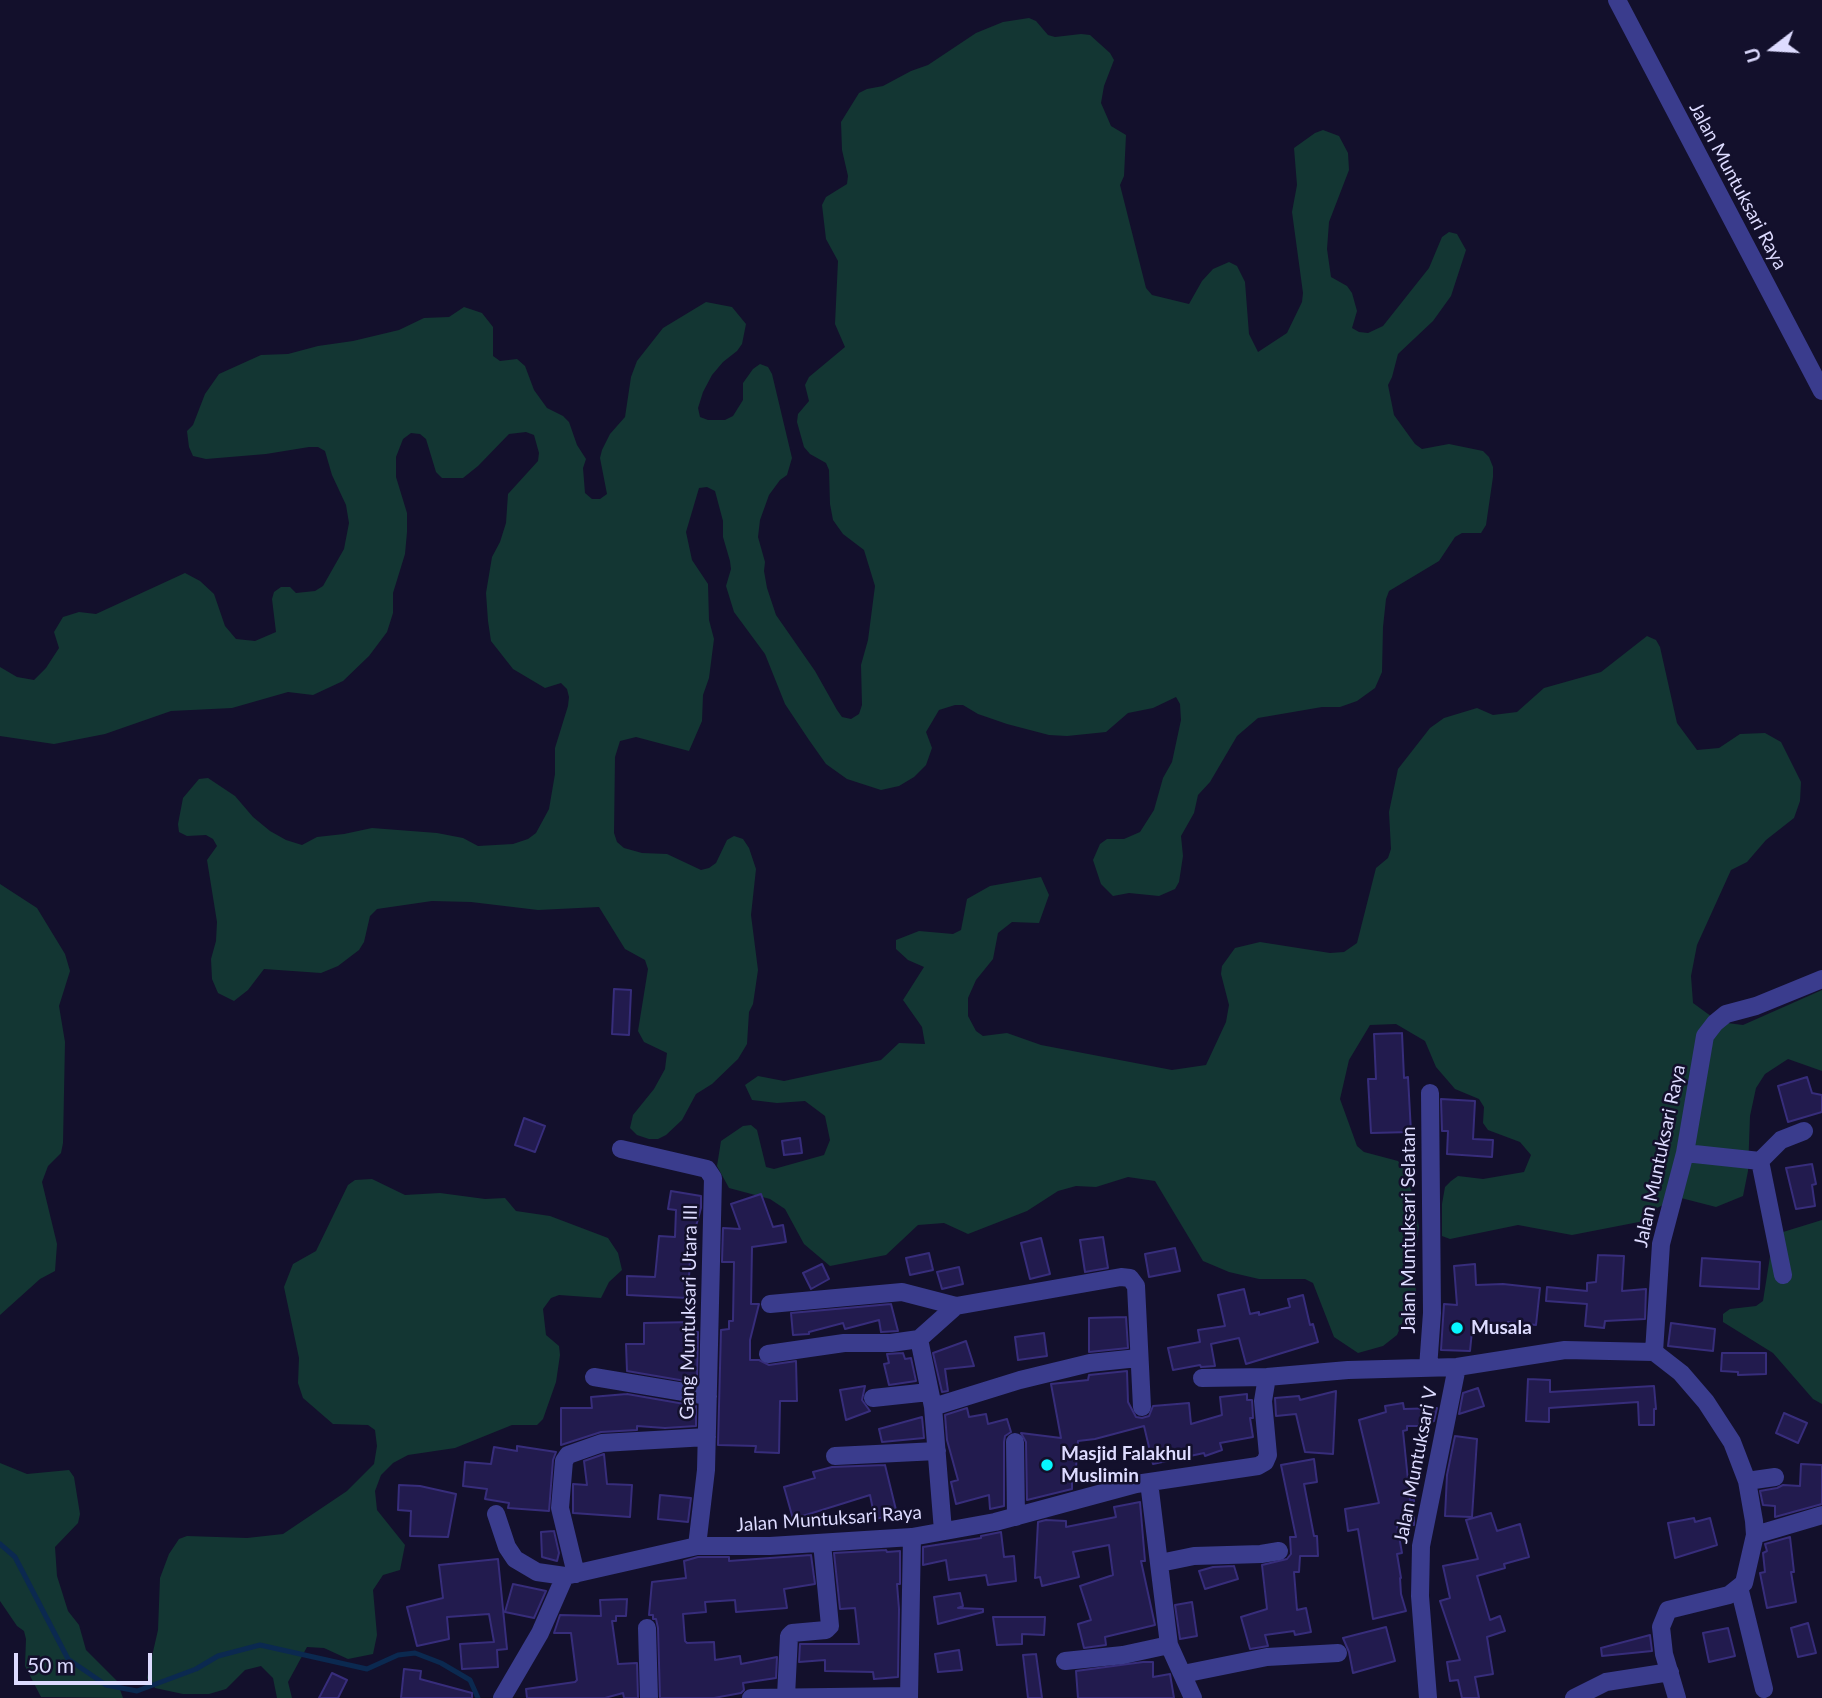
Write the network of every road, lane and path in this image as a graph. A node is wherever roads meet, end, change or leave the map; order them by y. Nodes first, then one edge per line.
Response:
1 (1617, 0) edge
2 (1822, 391) edge
3 (1822, 979) edge
4 (1430, 1093) dead end
5 (1804, 1131) dead end
6 (621, 1149) dead end
7 (1685, 1153) junction
8 (1760, 1161) junction
9 (1783, 1275) dead end
10 (770, 1304) dead end
11 (957, 1306) junction
12 (919, 1339) junction
13 (1654, 1352) junction
14 (768, 1354) dead end
15 (1138, 1358) junction
16 (1457, 1367) junction
17 (1428, 1368) junction
18 (594, 1377) dead end
19 (1267, 1377) junction
20 (1202, 1378) dead end
21 (708, 1396) junction
22 (873, 1398) dead end
23 (931, 1399) junction
24 (1142, 1407) dead end
25 (707, 1437) junction
26 (1015, 1442) dead end
27 (937, 1451) junction
28 (835, 1455) dead end
29 (1775, 1477) dead end
30 (1747, 1481) junction
31 (1149, 1482) junction
32 (496, 1514) dead end
33 (1822, 1516) edge
34 (1016, 1517) junction
35 (943, 1531) junction
36 (1755, 1535) junction
37 (912, 1537) junction
38 (822, 1543) junction
39 (696, 1546) junction
40 (1279, 1551) dead end
41 (1160, 1563) junction
42 (571, 1575) junction
43 (1739, 1587) junction
44 (647, 1628) dead end
45 (1169, 1645) junction
46 (1338, 1653) dead end
47 (1065, 1661) dead end
48 (1670, 1672) junction
49 (1183, 1674) junction
50 (1764, 1689) dead end
51 (786, 1696) edge
52 (909, 1697) edge
53 (502, 1698) edge
54 (649, 1698) edge
55 (751, 1698) edge
56 (1193, 1698) edge
57 (1428, 1698) edge
58 (1574, 1698) edge
59 (1677, 1698) edge

1 - 2 street, Jalan Muntuksari Raya
3 - 7 street, Jalan Muntuksari Raya
4 - 17 street, Jalan Muntuksari Selatan
5 - 8 street
6 - 21 street, Gang Muntuksari Utara III
7 - 8 street
7 - 13 street, Jalan Muntuksari Raya
8 - 9 street
10 - 11 street
11 - 12 street
11 - 15 street
12 - 14 street
12 - 23 street
13 - 16 street
13 - 30 street
15 - 23 street
15 - 24 street
16 - 17 street
16 - 57 street, Jalan Muntuksari V
17 - 19 street
18 - 21 street
19 - 20 street
19 - 31 street, Jalan Muntuksari Raya
21 - 25 street, Gang Muntuksari Utara III
22 - 23 street
23 - 27 street
25 - 39 street, Gang Muntuksari Utara III
25 - 42 street
26 - 34 street
27 - 28 street
27 - 35 street
29 - 30 street
30 - 36 street
31 - 34 street, Jalan Muntuksari Raya
31 - 41 street
32 - 42 street
33 - 36 street
34 - 35 street, Jalan Muntuksari Raya
35 - 37 street, Jalan Muntuksari Raya
36 - 43 street
37 - 38 street, Jalan Muntuksari Raya
37 - 52 street
38 - 39 street, Jalan Muntuksari Raya
38 - 51 street
39 - 42 street, Jalan Muntuksari Raya
40 - 41 street
41 - 45 street
42 - 53 street
43 - 48 street
43 - 50 street
44 - 54 street
45 - 47 street
45 - 49 street
46 - 49 street
48 - 58 street
48 - 59 street
49 - 56 street
51 - 52 street
51 - 55 street

